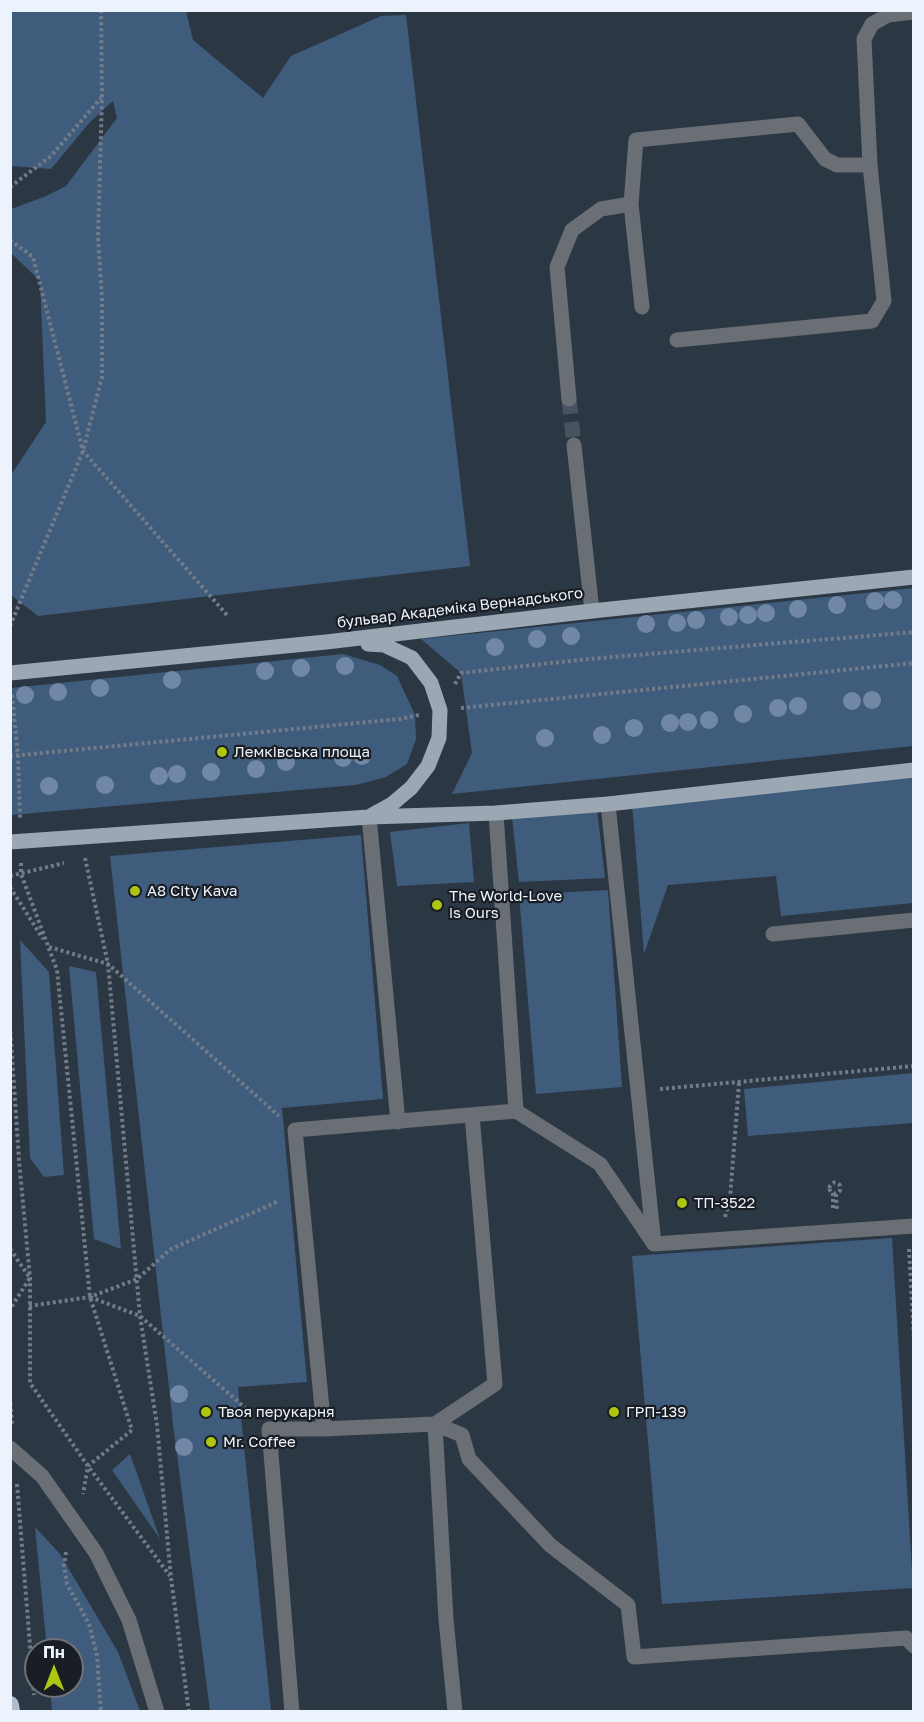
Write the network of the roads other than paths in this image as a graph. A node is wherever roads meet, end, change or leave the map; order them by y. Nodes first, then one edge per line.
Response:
1 (914, 12) edge
2 (888, 13) edge
3 (870, 165) junction
4 (631, 204) junction
5 (642, 307) dead end
6 (677, 340) dead end
7 (569, 399) tunnel mouth
8 (574, 445) tunnel mouth
9 (914, 577) edge
10 (591, 611) junction
11 (326, 642) junction
12 (10, 673) edge
13 (914, 770) edge
14 (608, 804) junction
15 (496, 813) junction
16 (369, 817) junction
17 (10, 842) edge
18 (914, 920) edge
19 (773, 934) dead end
20 (516, 1110) junction
21 (472, 1114) junction
22 (398, 1122) junction
23 (910, 1226) edge
24 (654, 1244) junction
25 (435, 1424) junction
26 (324, 1429) junction
27 (12, 1449) edge
28 (914, 1646) edge
29 (10, 1705) edge
30 (11, 1712) edge
31 (157, 1712) edge
32 (292, 1712) edge
33 (455, 1712) edge

1 - 2 street
2 - 3 street
3 - 4 street
3 - 6 street
4 - 5 street
4 - 7 street
8 - 10 street
9 - 10 main road, бульвар Академіка Вернадського
10 - 11 main road, бульвар Академіка Вернадського
11 - 12 main road, бульвар Академіка Вернадського
11 - 16 main road
13 - 14 main road
14 - 15 main road
14 - 24 street
15 - 16 main road
15 - 20 street
16 - 17 main road
16 - 22 street
18 - 19 street
20 - 21 street
20 - 24 street
21 - 22 street
21 - 25 street
22 - 26 street
23 - 24 street
25 - 26 street
25 - 28 street
25 - 33 street
26 - 32 street
27 - 31 street
29 - 30 highway

